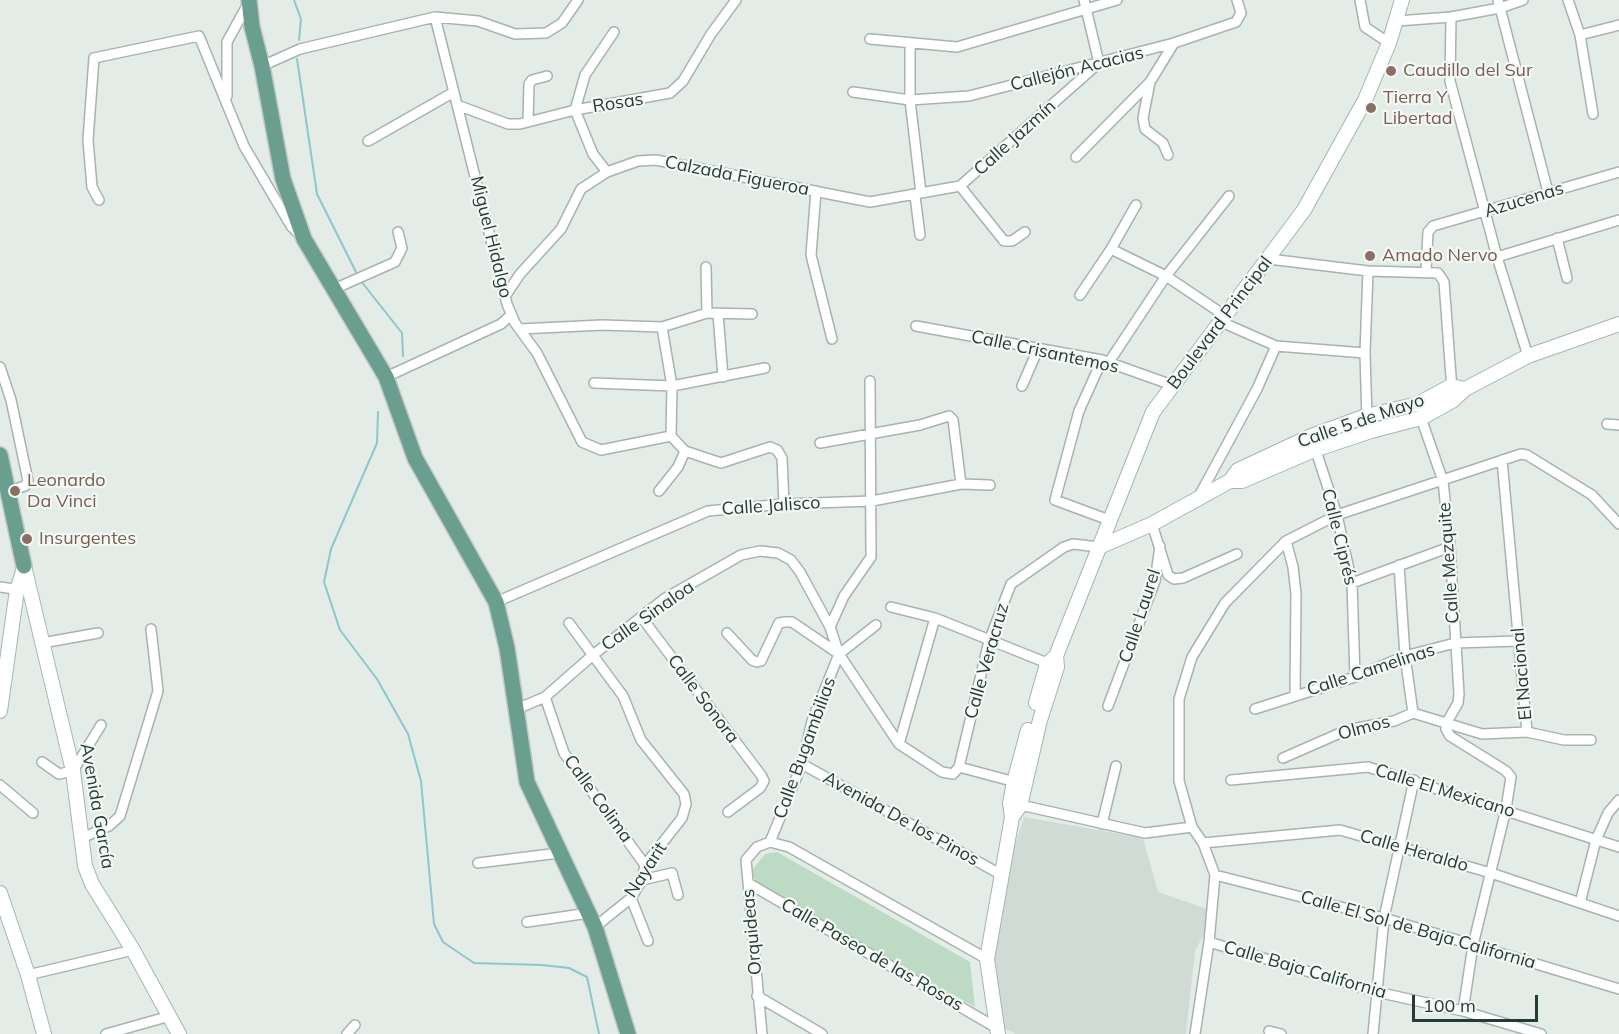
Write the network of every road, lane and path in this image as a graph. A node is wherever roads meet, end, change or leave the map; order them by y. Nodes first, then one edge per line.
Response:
1 (736, 0) edge
2 (1117, 0) edge
3 (1237, 0) edge
4 (1360, 0) edge
5 (1402, 0) edge
6 (1523, 0) edge
7 (1568, 0) edge
8 (249, 1) edge
9 (580, 1) edge
10 (1499, 4) edge
11 (1085, 5) edge
12 (435, 17) junction
13 (1451, 17) junction
14 (1396, 21) junction
15 (1619, 25) edge
16 (614, 32) dead end
17 (1580, 35) junction
18 (870, 39) dead end
19 (1389, 43) junction
20 (910, 44) junction
21 (1174, 44) junction
22 (1099, 63) junction
23 (262, 66) junction
24 (547, 76) dead end
25 (1150, 82) junction
26 (454, 92) junction
27 (853, 92) dead end
28 (910, 100) junction
29 (228, 102) junction
30 (457, 105) junction
31 (575, 110) junction
32 (1593, 114) dead end
33 (528, 122) junction
34 (368, 141) dead end
35 (1168, 155) dead end
36 (1076, 157) dead end
37 (607, 172) junction
38 (1619, 172) edge
39 (960, 186) junction
40 (816, 191) junction
41 (1548, 192) junction
42 (918, 194) junction
43 (1229, 196) dead end
44 (99, 200) dead end
45 (1136, 205) dead end
46 (1486, 211) junction
47 (1619, 220) edge
48 (398, 232) dead end
49 (1025, 232) dead end
50 (920, 235) dead end
51 (304, 238) junction
52 (1557, 238) junction
53 (1111, 249) junction
54 (1497, 257) junction
55 (1269, 259) junction
56 (706, 267) dead end
57 (1426, 270) junction
58 (1368, 271) junction
59 (1166, 276) junction
60 (1567, 278) dead end
61 (334, 289) junction
62 (506, 295) junction
63 (1080, 295) dead end
64 (707, 313) junction
65 (718, 314) junction
66 (752, 314) dead end
67 (511, 315) junction
68 (1221, 318) junction
69 (1619, 324) edge
70 (916, 326) dead end
71 (662, 327) junction
72 (520, 329) junction
73 (832, 339) dead end
74 (1276, 346) junction
75 (1038, 349) junction
76 (1365, 353) junction
77 (1528, 356) junction
78 (1105, 361) junction
79 (0, 367) edge
80 (765, 368) dead end
81 (386, 377) junction
82 (723, 377) junction
83 (870, 381) dead end
84 (594, 383) dead end
85 (1172, 385) junction
86 (672, 386) junction
87 (1022, 386) dead end
88 (1458, 388) junction
89 (1418, 404) junction
90 (1366, 416) junction
91 (1421, 418) junction
92 (1607, 424) dead end
93 (1619, 425) edge
94 (1371, 431) junction
95 (871, 433) junction
96 (671, 436) junction
97 (1311, 436) junction
98 (820, 443) dead end
99 (1314, 450) junction
100 (685, 451) junction
101 (0, 455) edge
102 (1502, 460) junction
103 (1230, 481) junction
104 (1443, 481) junction
105 (961, 484) junction
106 (990, 485) dead end
107 (8, 491) junction
108 (658, 491) dead end
109 (1198, 498) junction
110 (872, 501) junction
111 (784, 504) junction
112 (1337, 515) junction
113 (1109, 520) junction
114 (1619, 524) edge
115 (1152, 525) junction
116 (1286, 541) junction
117 (1160, 546) junction
118 (1099, 547) junction
119 (1450, 547) junction
120 (1237, 554) dead end
121 (1399, 565) junction
122 (24, 566) joint
123 (1352, 583) junction
124 (0, 587) edge
125 (24, 591) junction
126 (496, 602) junction
127 (891, 607) dead end
128 (642, 618) junction
129 (935, 618) junction
130 (569, 622) dead end
131 (876, 625) dead end
132 (830, 627) junction
133 (152, 630) dead end
134 (98, 633) dead end
135 (727, 633) dead end
136 (5, 637) edge
137 (989, 641) junction
138 (1518, 642) junction
139 (42, 643) junction
140 (1455, 643) junction
141 (839, 654) junction
142 (593, 655) junction
143 (1405, 656) junction
144 (1053, 662) junction
145 (1355, 677) junction
146 (2, 690) edge
147 (1295, 695) junction
148 (546, 697) junction
149 (1108, 706) dead end
150 (1255, 709) dead end
151 (517, 710) junction
152 (0, 711) edge
153 (1413, 713) junction
154 (1447, 722) junction
155 (101, 725) dead end
156 (1527, 732) junction
157 (1591, 740) dead end
158 (899, 744) junction
159 (1283, 758) dead end
160 (42, 762) dead end
161 (802, 764) junction
162 (1116, 766) dead end
163 (959, 767) junction
164 (73, 771) junction
165 (1231, 780) dead end
166 (1414, 780) junction
167 (1019, 783) junction
168 (0, 785) edge
169 (1619, 800) edge
170 (1014, 809) junction
171 (1506, 809) junction
172 (728, 812) dead end
173 (33, 813) dead end
174 (1101, 824) junction
175 (1192, 827) junction
176 (82, 838) junction
177 (1596, 840) junction
178 (770, 842) junction
179 (1203, 843) junction
180 (1398, 845) junction
181 (1619, 847) edge
182 (559, 853) junction
183 (478, 863) dead end
184 (645, 865) junction
185 (1491, 873) junction
186 (1000, 874) junction
187 (1215, 875) junction
188 (642, 880) junction
189 (748, 883) junction
190 (0, 893) edge
191 (678, 896) dead end
192 (631, 898) junction
193 (1580, 903) junction
194 (1619, 916) edge
195 (1384, 918) junction
196 (592, 920) junction
197 (527, 922) dead end
198 (648, 941) dead end
199 (1209, 942) junction
200 (1473, 945) junction
201 (133, 950) junction
202 (987, 959) junction
203 (28, 975) junction
204 (1619, 989) edge
205 (1377, 992) junction
206 (757, 996) junction
207 (1463, 1011) junction
208 (170, 1016) junction
209 (997, 1030) edge
210 (1269, 1031) dead end
211 (44, 1034) edge
212 (106, 1034) edge
213 (179, 1034) edge
214 (347, 1034) edge
215 (357, 1034) edge
216 (628, 1034) edge
217 (762, 1034) edge
218 (822, 1034) edge
219 (1195, 1034) edge
220 (1281, 1034) edge
221 (1373, 1034) edge
222 (1541, 1034) edge

1 - 31 street, Rosas
2 - 11 street
3 - 21 street, Callejón Acacias
4 - 19 street
5 - 14 street, Boulevard Principal
6 - 10 street
7 - 17 street
8 - 23 main road
8 - 29 street
9 - 12 street
10 - 13 street
10 - 41 street
11 - 20 street
11 - 22 street
12 - 23 street
12 - 26 street, Miguel Hidalgo
13 - 14 street
13 - 46 street
14 - 19 street, Boulevard Principal
15 - 17 street
16 - 31 street
17 - 32 street
18 - 20 street
19 - 55 street, Boulevard Principal
20 - 28 street
21 - 22 street, Callejón Acacias
21 - 25 street
22 - 28 street, Callejón Acacias
22 - 39 street, Calle Jazmín
23 - 51 main road
24 - 33 street
25 - 35 street
25 - 36 street
26 - 30 street, Miguel Hidalgo
26 - 34 street
27 - 28 street, Callejón Acacias
28 - 42 street
29 - 44 street
29 - 51 street
30 - 33 street, Rosas
30 - 62 street, Miguel Hidalgo
31 - 33 street, Rosas
31 - 37 street
37 - 40 street, Calzada Figueroa
37 - 62 street, Calzada Figueroa
38 - 41 street, Azucenas
39 - 42 street, Calle Jazmín
39 - 49 street
40 - 42 street, Calzada Figueroa
40 - 73 street
41 - 46 street, Azucenas
42 - 50 street
43 - 59 street
45 - 53 street
46 - 54 street
46 - 57 street, Azucenas
47 - 52 street
48 - 61 street
51 - 61 main road
52 - 54 street
52 - 60 street
53 - 59 street
53 - 63 street
54 - 77 street
55 - 58 street
55 - 68 street, Boulevard Principal
56 - 64 street
57 - 58 street
57 - 88 street
58 - 76 street
59 - 68 street
59 - 78 street
61 - 81 main road
62 - 67 street, Miguel Hidalgo
64 - 65 street
64 - 71 street
65 - 66 street
65 - 82 street
67 - 72 street, Miguel Hidalgo
67 - 81 street
68 - 74 street
68 - 85 street, Boulevard Principal
69 - 77 street, Calle 5 de Mayo
70 - 75 street, Calle Crisantemos
71 - 72 street
71 - 86 street
72 - 96 street, Miguel Hidalgo
74 - 76 street
74 - 109 street
75 - 78 street, Calle Crisantemos
75 - 87 street
76 - 90 street
77 - 88 street, Calle 5 de Mayo
78 - 85 street, Calle Crisantemos
78 - 113 street
79 - 107 street
80 - 82 street
81 - 126 main road
82 - 86 street
83 - 95 street
84 - 86 street
85 - 113 street, Boulevard Principal
86 - 96 street
88 - 89 street, Calle 5 de Mayo
88 - 91 street, Calle 5 de Mayo
89 - 90 street, Calle 5 de Mayo
89 - 91 street, Calle Mezquite
90 - 94 street
90 - 97 street, Calle 5 de Mayo
91 - 94 street, Calle 5 de Mayo
91 - 104 street, Calle Mezquite
92 - 93 street
94 - 99 street, Calle 5 de Mayo
95 - 98 street
95 - 105 street
95 - 110 street
96 - 100 street
97 - 99 street, Calle Ciprés
97 - 103 street, Calle 5 de Mayo
99 - 103 street, Calle 5 de Mayo
99 - 112 street, Calle Ciprés
100 - 108 street
100 - 111 street
101 - 107 main road, Avenida García
102 - 104 street
102 - 114 street
102 - 138 street, El Nacional
103 - 109 street, Calle 5 de Mayo
104 - 112 street
104 - 119 street, Calle Mezquite
105 - 106 street, Calle Jalisco
105 - 110 street, Calle Jalisco
107 - 122 main road, Avenida García
109 - 115 street, Calle 5 de Mayo
110 - 111 street, Calle Jalisco
110 - 132 street
111 - 126 street, Calle Jalisco
112 - 116 street
112 - 123 street, Calle Ciprés
113 - 118 street, Boulevard Principal
115 - 117 street, Calle Laurel
115 - 118 street, Calle 5 de Mayo
116 - 147 street
116 - 175 street
117 - 120 street
117 - 149 street, Calle Laurel
118 - 137 street, Calle Veracruz
118 - 144 street, Boulevard Principal
119 - 121 street
119 - 140 street, Calle Mezquite
121 - 123 street
121 - 143 street
122 - 125 street, Avenida García
123 - 145 street, Calle Ciprés
124 - 125 street
125 - 136 street
125 - 139 street, Avenida García
126 - 151 main road
127 - 129 street
128 - 132 street, Calle Sinaloa
128 - 142 street, Calle Sinaloa
128 - 172 street, Calle Sonora
129 - 137 street
129 - 158 street
130 - 142 street
131 - 141 street
132 - 141 street, Calle Sinaloa
133 - 176 street
134 - 139 street
135 - 141 street
136 - 146 street
137 - 144 street
137 - 163 street, Calle Veracruz
138 - 140 street, Calle Camelinas
138 - 156 street, El Nacional
139 - 164 street, Avenida García
140 - 143 street, Calle Camelinas
140 - 154 street, Calle Mezquite
141 - 158 street, Calle Sinaloa
141 - 161 street, Calle Bugambilias
142 - 148 street, Calle Sinaloa
142 - 184 street, Nayarit
143 - 145 street, Calle Camelinas
143 - 153 street
144 - 167 street, Boulevard Principal
145 - 147 street, Calle Camelinas
146 - 152 street
147 - 150 street, Calle Camelinas
148 - 151 street, Calle Sinaloa
148 - 184 street, Calle Colima
151 - 182 main road
153 - 154 street, Olmos
153 - 159 street, Olmos
154 - 156 street, El Nacional
154 - 171 street
155 - 164 street
156 - 157 street
158 - 163 street
160 - 164 street
161 - 178 street, Calle Bugambilias
161 - 186 street, Avenida De los Pinos
162 - 174 street
163 - 167 street
164 - 176 street, Avenida García
165 - 166 street, Calle El Mexicano
166 - 171 street, Calle El Mexicano
166 - 180 street
167 - 170 street, Boulevard Principal
168 - 173 street
169 - 177 street
170 - 174 street
170 - 186 street, Boulevard Principal
171 - 177 street, Calle El Mexicano
171 - 185 street
174 - 175 street
175 - 179 street
176 - 201 street, Avenida García
177 - 181 street, Calle El Mexicano
177 - 193 street
178 - 189 street, Orquideas
178 - 202 street
179 - 180 street, Calle Heraldo
179 - 187 street
180 - 185 street, Calle Heraldo
180 - 195 street
182 - 183 street
182 - 196 main road
184 - 188 street, Nayarit
185 - 193 street, Calle Heraldo
185 - 200 street
186 - 202 street, Boulevard Principal
187 - 195 street, Calle El Sol de Baja California
187 - 199 street
188 - 191 street
188 - 192 street, Nayarit
189 - 206 street, Orquideas
189 - 209 street, Calle Paseo de las Rosas
190 - 203 street
192 - 196 street, Nayarit
192 - 198 street
193 - 194 street, Calle Heraldo
195 - 200 street, Calle El Sol de Baja California
195 - 205 street
196 - 197 street
196 - 216 main road
199 - 205 street, Calle Baja California
199 - 219 street
200 - 204 street, Calle El Sol de Baja California
200 - 207 street
201 - 203 street
201 - 208 street, Avenida García
202 - 209 street, Boulevard Principal
203 - 211 street
205 - 207 street, Calle Baja California
205 - 221 street
206 - 217 street, Orquideas
206 - 218 street
207 - 222 street, Calle Baja California
208 - 212 street
208 - 213 street, Avenida García
210 - 220 street
214 - 215 street

